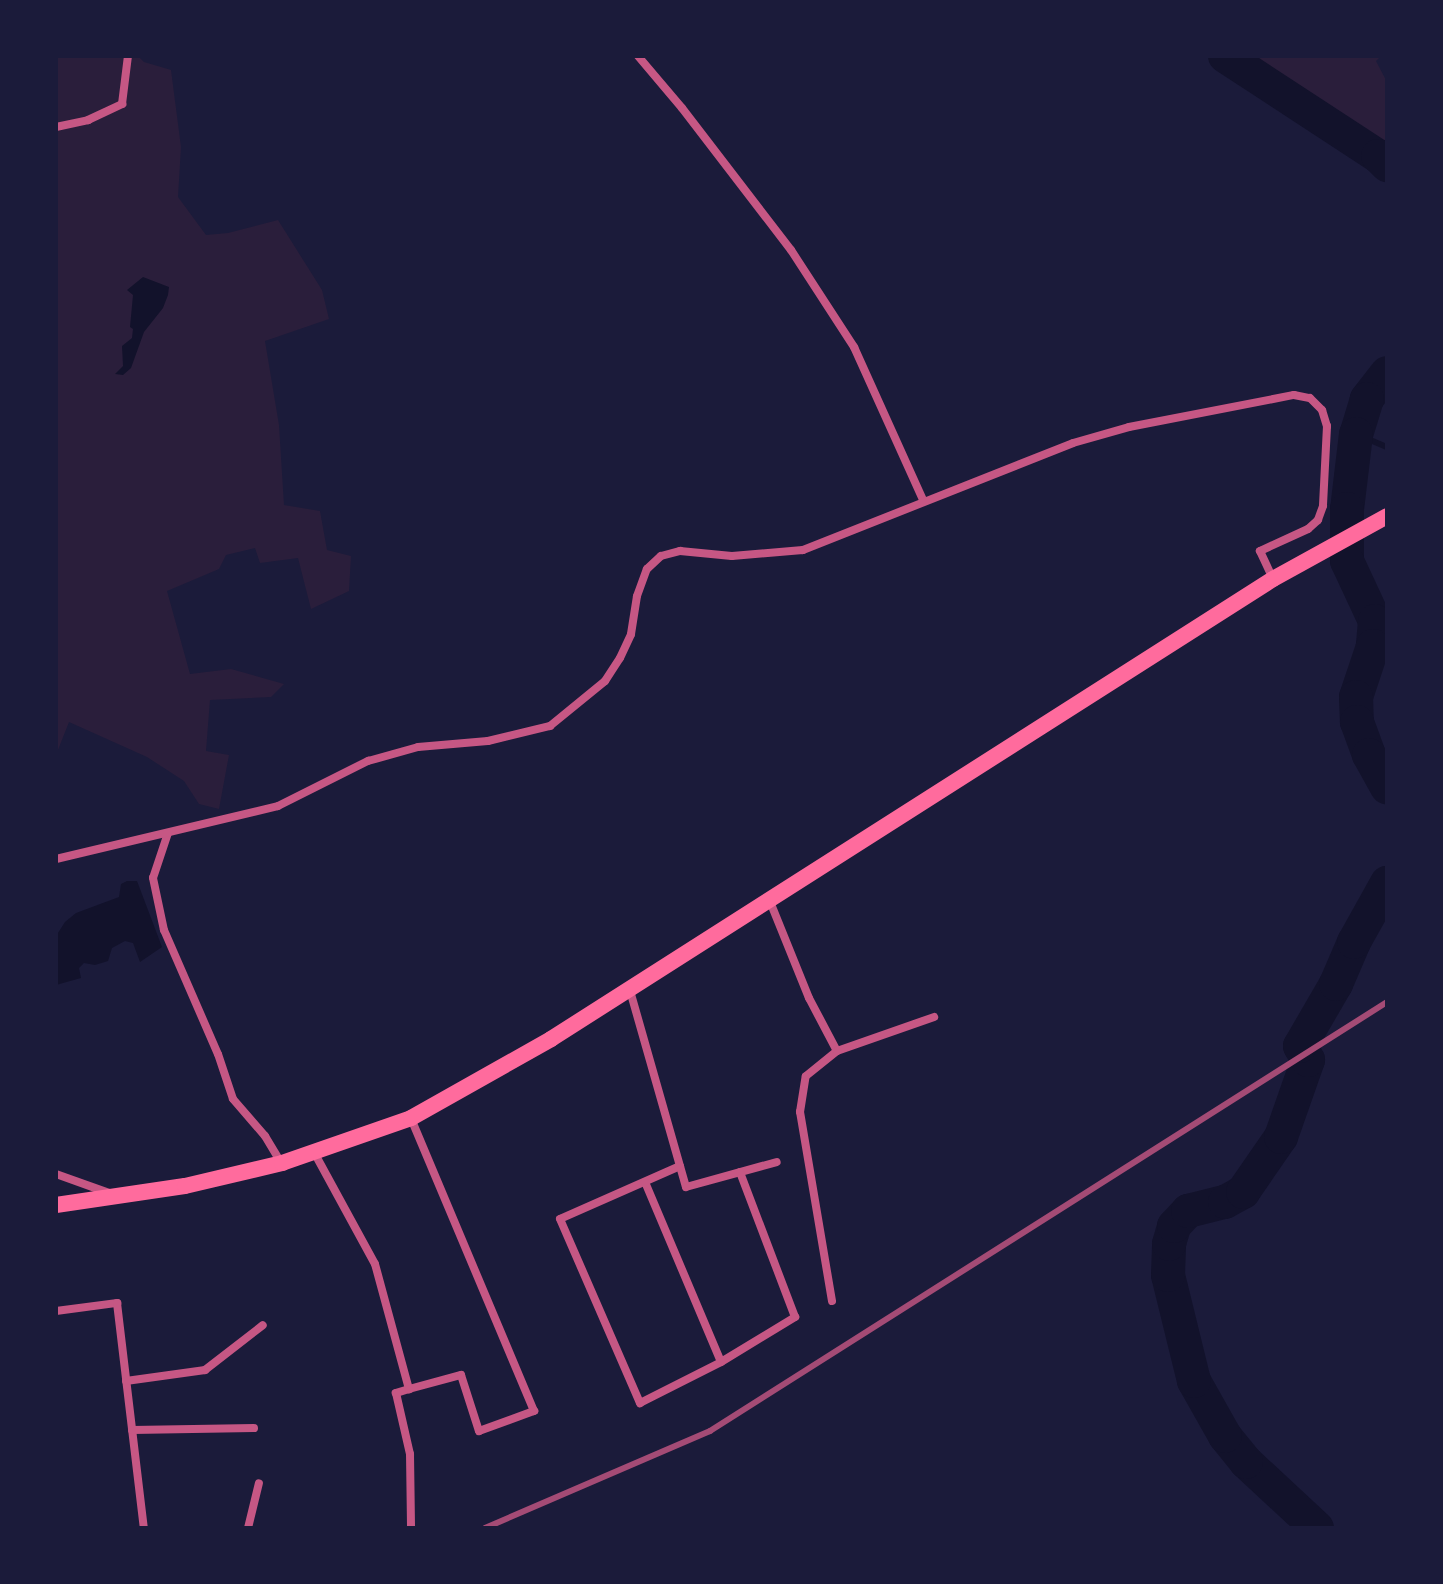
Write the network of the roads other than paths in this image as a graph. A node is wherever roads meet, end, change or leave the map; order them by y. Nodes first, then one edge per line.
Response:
1 (128, 56) edge
2 (638, 56) edge
3 (56, 127) edge
4 (923, 500) junction
5 (1387, 516) edge
6 (1273, 579) junction
7 (168, 833) junction
8 (56, 859) edge
9 (769, 898) junction
10 (629, 987) junction
11 (934, 1017) dead end
12 (837, 1051) junction
13 (411, 1118) junction
14 (315, 1154) junction
15 (777, 1162) dead end
16 (282, 1163) junction
17 (680, 1166) junction
18 (740, 1172) junction
19 (56, 1174) edge
20 (645, 1182) junction
21 (118, 1196) junction
22 (56, 1205) edge
23 (832, 1301) dead end
24 (56, 1311) edge
25 (263, 1325) dead end
26 (721, 1362) junction
27 (126, 1381) junction
28 (409, 1389) junction
29 (254, 1428) dead end
30 (132, 1430) junction
31 (259, 1483) dead end
32 (411, 1526) dead end
33 (144, 1528) edge
34 (248, 1528) edge

1 - 3 street
2 - 4 street
4 - 6 street
4 - 7 street
5 - 6 main road
6 - 9 main road
7 - 8 street
7 - 16 street
9 - 10 main road
9 - 12 street
10 - 13 main road
10 - 17 street
11 - 12 street
12 - 23 street
13 - 14 main road
13 - 28 street
14 - 16 main road
14 - 28 street
15 - 18 street
16 - 21 main road
17 - 18 street
17 - 20 street
18 - 26 street
19 - 21 street
20 - 26 street
20 - 26 street
21 - 22 main road
24 - 27 street
25 - 27 street
27 - 30 street
28 - 32 street
29 - 30 street
30 - 33 street
31 - 34 street

